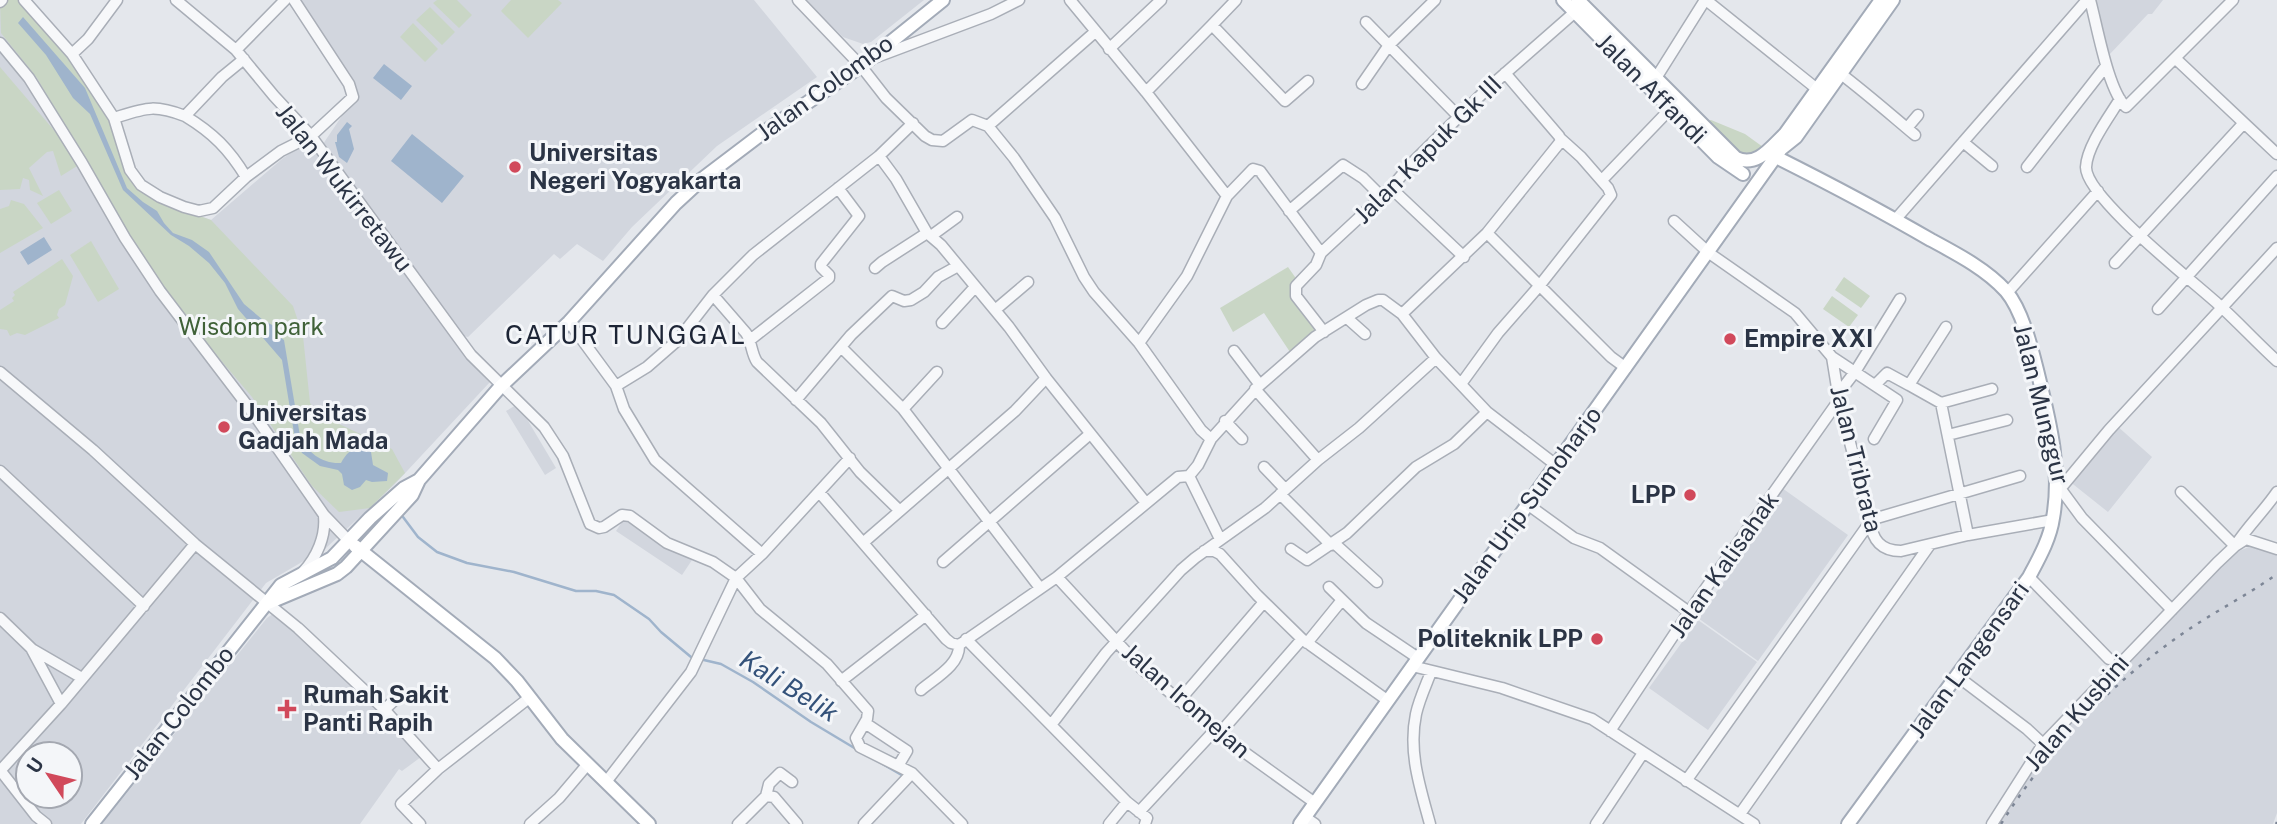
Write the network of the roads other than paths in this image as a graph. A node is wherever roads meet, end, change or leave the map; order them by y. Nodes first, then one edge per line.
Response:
1 (24, 0) edge
2 (117, 0) edge
3 (176, 0) edge
4 (285, 0) edge
5 (294, 0) edge
6 (798, 0) edge
7 (943, 0) edge
8 (1020, 0) edge
9 (1070, 0) edge
10 (1161, 0) edge
11 (1236, 0) edge
12 (1435, 0) edge
13 (1563, 0) edge
14 (1706, 0) edge
15 (1881, 0) edge
16 (1893, 0) edge
17 (2088, 0) edge
18 (2233, 0) edge
19 (1579, 6) edge
20 (1876, 15) junction
21 (1366, 22) dead end
22 (1212, 25) junction
23 (1095, 32) junction
24 (1389, 45) junction
25 (0, 46) edge
26 (1110, 49) junction
27 (236, 50) junction
28 (72, 54) junction
29 (244, 59) junction
30 (2176, 59) junction
31 (865, 63) junction
32 (2106, 65) junction
33 (1506, 73) junction
34 (1841, 74) junction
35 (1656, 78) junction
36 (1308, 81) dead end
37 (1362, 84) dead end
38 (1817, 89) junction
39 (1146, 92) junction
40 (2120, 99) junction
41 (1675, 105) junction
42 (1919, 115) dead end
43 (185, 116) junction
44 (114, 118) junction
45 (1460, 118) junction
46 (913, 123) junction
47 (2243, 124) junction
48 (988, 126) junction
49 (1785, 134) junction
50 (311, 136) junction
51 (1561, 139) junction
52 (1963, 142) junction
53 (1726, 149) junction
54 (1779, 153) junction
55 (2277, 154) edge
56 (879, 156) junction
57 (1992, 166) dead end
58 (2027, 167) dead end
59 (1768, 169) junction
60 (1743, 174) junction
61 (2277, 176) edge
62 (246, 177) junction
63 (1602, 180) junction
64 (838, 188) junction
65 (1391, 188) junction
66 (2098, 191) junction
67 (1227, 196) junction
68 (1382, 197) junction
69 (1745, 201) junction
70 (1289, 211) junction
71 (957, 217) dead end
72 (1895, 220) junction
73 (1674, 221) dead end
74 (1487, 233) junction
75 (929, 235) junction
76 (2140, 235) junction
77 (2276, 250) edge
78 (1321, 253) junction
79 (1709, 253) junction
80 (1464, 257) junction
81 (2115, 263) dead end
82 (958, 266) junction
83 (875, 268) dead end
84 (2187, 276) junction
85 (1028, 282) dead end
86 (1540, 285) junction
87 (975, 287) junction
88 (2007, 293) junction
89 (713, 295) junction
90 (1900, 299) dead end
91 (2221, 307) junction
92 (2158, 309) dead end
93 (995, 310) junction
94 (1402, 314) junction
95 (1346, 318) junction
96 (569, 322) junction
97 (942, 323) dead end
98 (1946, 327) dead end
99 (1324, 332) junction
100 (1365, 334) dead end
101 (750, 340) junction
102 (1139, 343) junction
103 (841, 347) junction
104 (1234, 351) dead end
105 (1832, 357) junction
106 (1436, 358) junction
107 (2277, 361) edge
108 (1626, 368) junction
109 (937, 372) dead end
110 (1855, 372) junction
111 (4, 375) edge
112 (1046, 378) junction
113 (1461, 384) junction
114 (1875, 385) junction
115 (1909, 385) junction
116 (500, 386) junction
117 (616, 386) junction
118 (1258, 387) junction
119 (0, 388) edge
120 (1992, 389) dead end
121 (1839, 397) junction
122 (796, 400) junction
123 (1941, 403) junction
124 (903, 409) junction
125 (1487, 412) junction
126 (2007, 420) dead end
127 (1225, 421) junction
128 (1090, 434) junction
129 (1948, 435) junction
130 (1211, 439) junction
131 (1242, 439) dead end
132 (1874, 439) dead end
133 (850, 458) junction
134 (1318, 460) junction
135 (1556, 465) junction
136 (1264, 467) dead end
137 (948, 468) junction
138 (0, 471) edge
139 (1189, 476) junction
140 (2020, 476) dead end
141 (419, 480) junction
142 (2058, 485) junction
143 (1283, 491) junction
144 (819, 492) junction
145 (2181, 492) dead end
146 (2277, 492) edge
147 (1960, 495) junction
148 (2277, 500) edge
149 (1146, 503) junction
150 (1527, 504) junction
151 (899, 510) junction
152 (2264, 510) junction
153 (324, 515) junction
154 (2053, 520) junction
155 (990, 521) junction
156 (1870, 521) junction
157 (1968, 535) junction
158 (1220, 540) junction
159 (349, 541) junction
160 (864, 542) junction
161 (195, 544) junction
162 (1333, 544) junction
163 (1929, 546) junction
164 (2235, 546) junction
165 (2277, 549) edge
166 (1291, 550) dead end
167 (361, 551) junction
168 (1204, 551) junction
169 (762, 554) junction
170 (943, 562) dead end
171 (301, 574) junction
172 (1057, 577) junction
173 (2029, 577) junction
174 (736, 578) junction
175 (1377, 582) dead end
176 (1329, 587) dead end
177 (1040, 588) junction
178 (1342, 600) junction
179 (1264, 602) junction
180 (268, 603) junction
181 (144, 606) junction
182 (2172, 610) junction
183 (1689, 612) junction
184 (926, 615) junction
185 (0, 618) edge
186 (1116, 641) junction
187 (1305, 641) junction
188 (963, 642) junction
189 (32, 649) junction
190 (2109, 659) dead end
191 (1415, 662) junction
192 (1431, 671) junction
193 (1958, 676) junction
194 (82, 678) junction
195 (841, 681) junction
196 (921, 690) dead end
197 (401, 694) dead end
198 (529, 698) junction
199 (1387, 700) junction
200 (1179, 701) junction
201 (61, 704) junction
202 (385, 709) junction
203 (865, 723) junction
204 (1051, 725) junction
205 (1610, 731) junction
206 (1217, 732) junction
207 (2043, 744) junction
208 (1643, 753) junction
209 (587, 765) junction
210 (898, 766) junction
211 (438, 769) junction
212 (0, 771) edge
213 (909, 776) junction
214 (1686, 781) junction
215 (606, 782) junction
216 (792, 782) dead end
217 (766, 796) junction
218 (1127, 802) junction
219 (1315, 803) junction
220 (1139, 812) junction
221 (1740, 814) junction
222 (1306, 822) edge
223 (46, 824) edge
224 (92, 824) edge
225 (420, 824) edge
226 (530, 824) edge
227 (649, 824) edge
228 (738, 824) edge
229 (797, 824) edge
230 (864, 824) edge
231 (962, 824) edge
232 (1109, 824) edge
233 (1145, 824) edge
234 (1430, 824) edge
235 (1596, 824) edge
236 (1754, 824) edge
237 (1848, 824) edge
238 (1992, 824) edge

1 - 28 street
2 - 28 street
3 - 27 street, Jalan Wukirretawu
4 - 27 street
5 - 50 street
6 - 31 street
7 - 31 main road, Jalan Colombo
8 - 31 street
9 - 23 street
10 - 26 street
11 - 22 street
12 - 24 street
13 - 19 main road, Jalan Affandi
14 - 35 street
14 - 38 street
15 - 20 main road
16 - 20 main road
17 - 32 street
17 - 52 street
18 - 30 street
19 - 33 street, Jalan Kapuk Gk III
19 - 35 main road, Jalan Affandi
19 - 41 main road, Jalan Affandi
20 - 34 main road
20 - 38 main road
21 - 24 street
22 - 36 street
22 - 39 street
23 - 26 street
23 - 48 street
24 - 37 street
24 - 45 street
25 - 153 street
26 - 39 street
27 - 29 street, Jalan Wukirretawu
28 - 44 street
29 - 43 street
29 - 50 street, Jalan Wukirretawu
30 - 40 street
30 - 47 street
31 - 46 street
31 - 96 main road, Jalan Colombo
32 - 40 street
32 - 58 street
33 - 45 street, Jalan Kapuk Gk III
33 - 51 street
34 - 42 street
34 - 54 main road
35 - 41 main road, Jalan Affandi
38 - 49 main road
39 - 67 street
40 - 66 street
41 - 53 main road, Jalan Affandi
41 - 60 main road, Jalan Affandi
41 - 63 street
43 - 44 street
43 - 62 street
44 - 62 street
45 - 65 street, Jalan Kapuk Gk III
46 - 48 street
46 - 56 street
47 - 55 street
47 - 76 street
48 - 102 street
49 - 53 main road
49 - 54 main road
50 - 62 street
50 - 116 street, Jalan Wukirretawu
51 - 63 street
51 - 74 street
52 - 57 street
52 - 72 street
53 - 60 main road, Jalan Affandi
54 - 59 main road, Jalan Urip Sumoharjo
54 - 72 main road, Jalan Munggur
56 - 64 street
56 - 75 street
59 - 60 main road
59 - 69 main road, Jalan Urip Sumoharjo
60 - 69 main road
61 - 84 street
63 - 86 street
64 - 89 street
64 - 101 street
65 - 68 street, Jalan Kapuk Gk III
65 - 80 street
66 - 76 street
66 - 88 street
67 - 70 street
67 - 102 street
68 - 70 street
68 - 78 street, Jalan Kapuk Gk III
69 - 79 main road, Jalan Urip Sumoharjo
70 - 78 street
71 - 75 street
72 - 88 main road, Jalan Munggur
73 - 79 street, Jalan Tribrata
74 - 80 street
74 - 86 street
75 - 82 street
75 - 83 street
76 - 81 street
76 - 84 street
77 - 91 street
78 - 99 street, Jalan Kapuk Gk III
79 - 105 street, Jalan Tribrata
79 - 108 main road, Jalan Urip Sumoharjo
80 - 94 street
82 - 87 street
82 - 103 street
84 - 91 street
84 - 92 street
85 - 93 street
86 - 108 street
86 - 113 street
87 - 93 street
87 - 97 street
88 - 142 main road, Jalan Munggur
89 - 101 street
89 - 117 street
90 - 110 street, Jalan Kalisahak
91 - 107 street
91 - 142 street
93 - 112 street
94 - 95 street
94 - 106 street
95 - 99 street
95 - 100 street
96 - 116 main road, Jalan Colombo
96 - 117 street
98 - 115 street
99 - 118 street
101 - 122 street
102 - 130 street
103 - 122 street
103 - 124 street
104 - 118 street
105 - 110 street
105 - 121 street, Jalan Tribrata
106 - 113 street
106 - 134 street, Jalan Iromejan
108 - 135 main road, Jalan Urip Sumoharjo
109 - 124 street
110 - 114 street
110 - 121 street, Jalan Kalisahak
111 - 119 street
111 - 161 street
112 - 128 street
112 - 137 street
113 - 125 street
114 - 115 street
114 - 132 street
115 - 123 street
116 - 141 main road, Jalan Colombo
116 - 174 street, Jalan Wukirretawu
117 - 169 street
118 - 127 street
118 - 134 street
120 - 123 street
121 - 156 street, Jalan Tribrata
121 - 183 street, Jalan Kalisahak
122 - 133 street
123 - 129 street
124 - 137 street
125 - 135 street
125 - 162 street
126 - 129 street
127 - 130 street
127 - 131 street
128 - 149 street
128 - 155 street
129 - 147 street
130 - 139 street
133 - 144 street
133 - 151 street
134 - 143 street, Jalan Iromejan
135 - 150 main road, Jalan Urip Sumoharjo
136 - 143 street
137 - 151 street
137 - 155 street
138 - 181 street
139 - 149 street
139 - 158 street
140 - 147 street
141 - 159 main road, Jalan Colombo
141 - 167 main road, Jalan Colombo
142 - 154 main road, Jalan Langensari
142 - 182 street, Jalan Munggur
143 - 158 street, Jalan Iromejan
143 - 162 street
144 - 160 street
144 - 169 street
145 - 164 street
146 - 152 street
147 - 156 street
147 - 157 street
148 - 152 street
149 - 172 street
150 - 183 street
150 - 191 main road, Jalan Urip Sumoharjo
151 - 160 street
152 - 164 street
153 - 159 street
153 - 171 street
154 - 157 street, Jalan Tribrata
154 - 173 main road, Jalan Langensari
155 - 170 street
155 - 177 street
156 - 163 street, Jalan Tribrata
156 - 214 street
157 - 163 street, Jalan Tribrata
158 - 168 street, Jalan Iromejan
159 - 167 main road
159 - 171 main road, Jalan Colombo
160 - 184 street
161 - 180 street
161 - 181 street
162 - 166 street
162 - 175 street
163 - 221 street
164 - 165 street
164 - 182 street
167 - 180 main road, Jalan Colombo
167 - 198 main road
168 - 179 street
168 - 186 street, Jalan Iromejan
169 - 174 street
171 - 180 main road, Jalan Colombo
172 - 177 street
172 - 186 street
173 - 190 street
173 - 193 main road, Jalan Langensari
174 - 195 street
174 - 215 street
176 - 178 street
177 - 188 street
178 - 187 street
178 - 191 street
179 - 187 street
179 - 200 street
180 - 202 street
180 - 224 main road, Jalan Colombo
181 - 194 street
182 - 207 street, Jalan Kusbini
183 - 205 street, Jalan Kalisahak
184 - 188 street
184 - 195 street
185 - 189 street
186 - 200 street, Jalan Iromejan
186 - 204 street
187 - 199 street
187 - 206 street
188 - 196 street
188 - 204 street
189 - 194 street
189 - 201 street
191 - 192 street
191 - 199 main road, Jalan Urip Sumoharjo
192 - 205 street
192 - 234 street
193 - 207 street
193 - 237 main road, Jalan Langensari
194 - 201 street
195 - 203 street
197 - 202 street
198 - 209 main road
198 - 211 street
199 - 219 main road, Jalan Urip Sumoharjo
200 - 206 street, Jalan Iromejan
201 - 212 street
202 - 211 street
203 - 210 street
203 - 210 street
204 - 218 street
205 - 208 street
206 - 219 street, Jalan Iromejan
206 - 220 street
207 - 238 street, Jalan Kusbini
208 - 214 street
208 - 235 street
209 - 215 main road
209 - 226 street
210 - 213 street
211 - 225 street
212 - 223 street
213 - 230 street
213 - 231 street
214 - 221 street
215 - 227 main road
216 - 217 street
217 - 228 street
217 - 229 street
218 - 220 street
218 - 232 street
219 - 222 main road, Jalan Urip Sumoharjo
220 - 233 street
221 - 236 street

